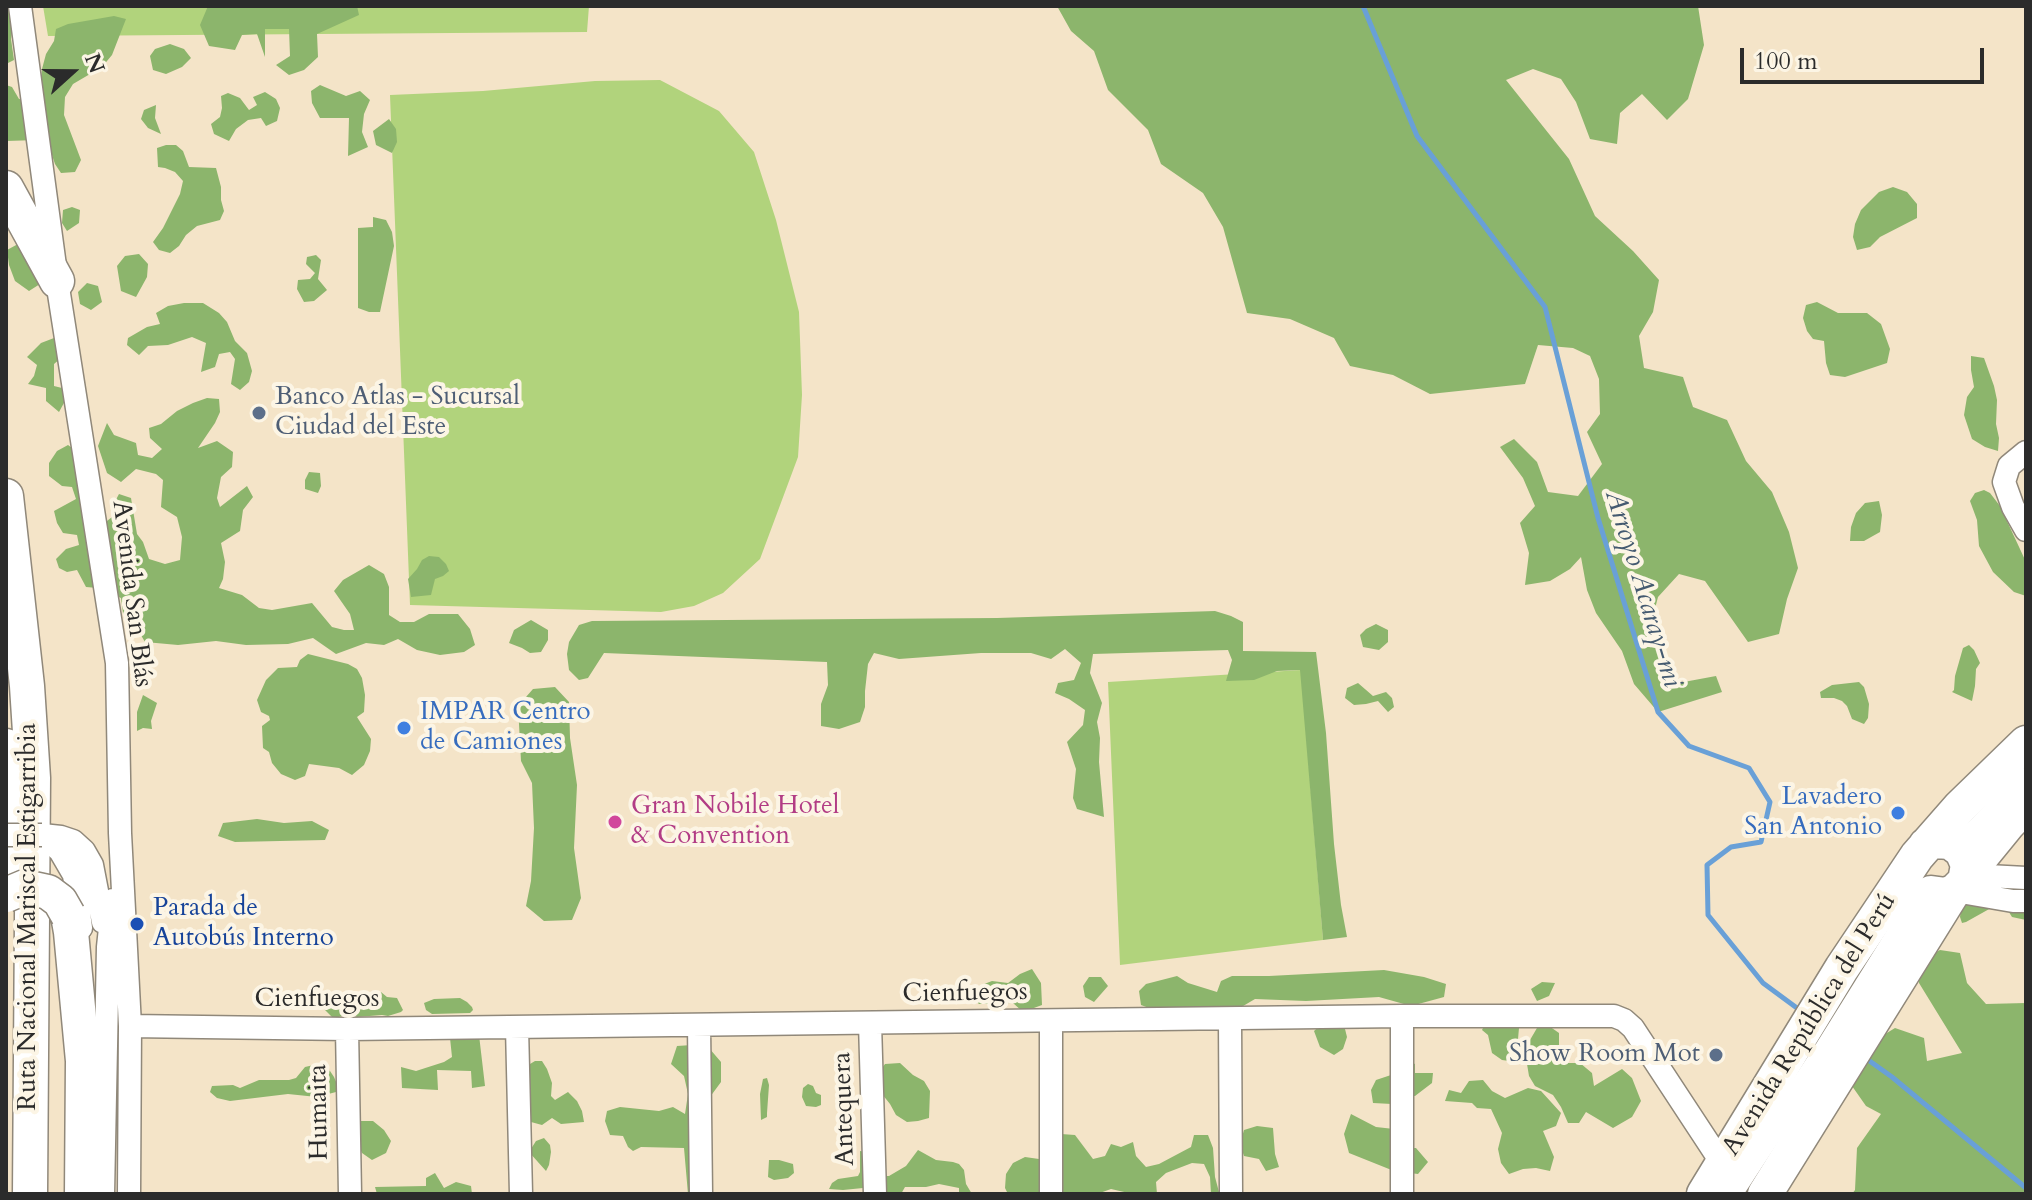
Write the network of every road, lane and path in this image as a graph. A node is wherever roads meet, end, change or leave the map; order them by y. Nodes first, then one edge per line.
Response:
1 (20, 6) edge
2 (6, 188) edge
3 (57, 281) junction
4 (2026, 452) edge
5 (6, 496) edge
6 (2026, 530) edge
7 (2026, 743) edge
8 (6, 746) edge
9 (2026, 779) edge
10 (2026, 805) edge
11 (120, 833) junction
12 (6, 835) edge
13 (42, 835) junction
14 (1946, 871) junction
15 (2026, 878) edge
16 (6, 895) edge
17 (2026, 901) edge
18 (108, 947) junction
19 (1863, 986) junction
20 (1402, 1016) junction
21 (1230, 1019) junction
22 (1051, 1021) junction
23 (870, 1023) junction
24 (699, 1025) junction
25 (130, 1026) junction
26 (517, 1027) junction
27 (347, 1029) junction
28 (1822, 1055) junction
29 (31, 1056) junction
30 (83, 1061) junction
31 (1727, 1180) edge
32 (7, 1194) edge
33 (30, 1194) edge
34 (49, 1194) edge
35 (82, 1194) edge
36 (103, 1194) edge
37 (129, 1194) edge
38 (350, 1194) edge
39 (521, 1194) edge
40 (701, 1194) edge
41 (875, 1194) edge
42 (1051, 1194) edge
43 (1231, 1194) edge
44 (1402, 1194) edge
45 (1704, 1194) edge
46 (1765, 1194) edge

1 - 3 street, Avenida San Blás
2 - 3 highway
3 - 11 street, Avenida San Blás
4 - 6 street
5 - 29 highway, Ruta Nacional Mariscal Estigarribia
7 - 14 highway, Avenida República del Perú
8 - 32 highway, Ruta Nacional Mariscal Estigarribia
9 - 14 street
10 - 14 highway, Avenida República del Perú
11 - 18 street
11 - 25 street, Avenida San Blás
12 - 13 street, bridge
13 - 18 street
13 - 30 street
14 - 15 street
14 - 17 street
14 - 19 highway, Avenida República del Perú
14 - 19 highway, Avenida República del Perú
16 - 30 highway, bridge
18 - 36 street
19 - 28 highway, Avenida República del Perú
19 - 28 highway, Avenida República del Perú
20 - 21 street, Cienfuegos
20 - 31 street, Cienfuegos
20 - 44 street
21 - 22 street, Cienfuegos
21 - 43 street
22 - 23 street, Cienfuegos
22 - 42 street
23 - 24 street, Cienfuegos
23 - 41 street, Antequera
24 - 26 street, Cienfuegos
24 - 40 street
25 - 27 street, Cienfuegos
25 - 37 street, Avenida San Blás
26 - 27 street, Cienfuegos
26 - 39 street
27 - 38 street, Humaita
28 - 31 highway, Avenida República del Perú
28 - 46 highway, Avenida República del Perú
29 - 33 highway, Ruta Nacional Mariscal Estigarribia
29 - 34 highway
30 - 35 highway
31 - 45 highway, Avenida República del Perú

